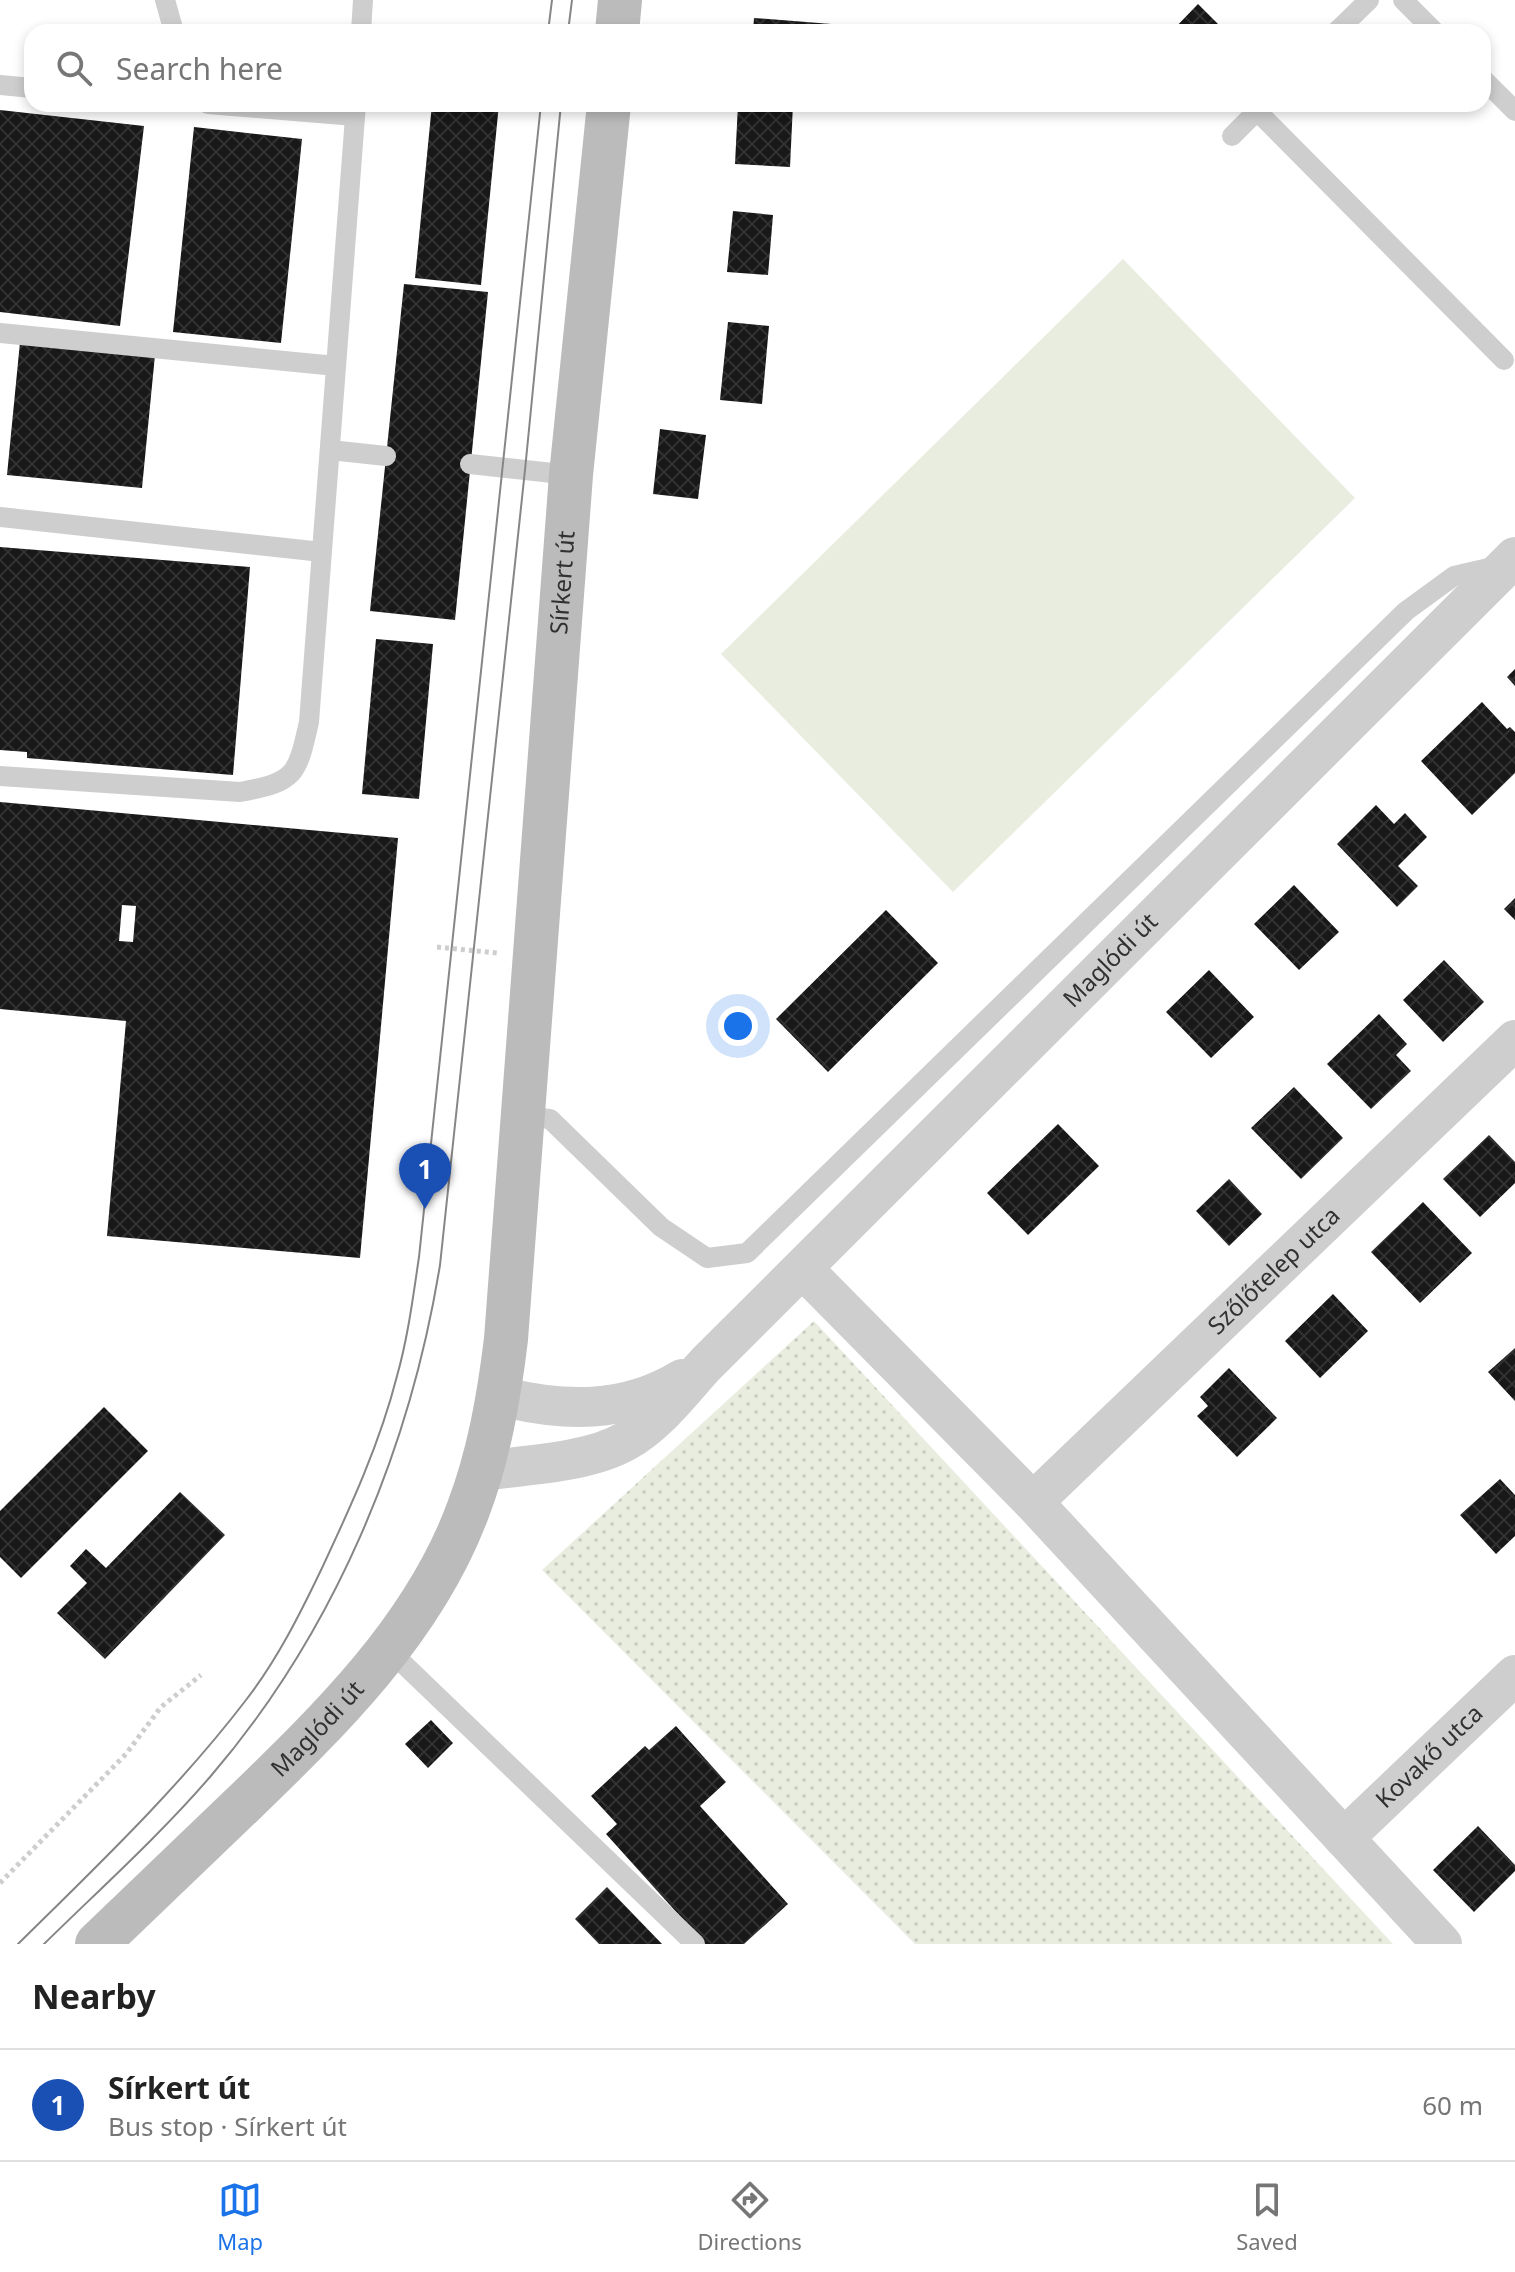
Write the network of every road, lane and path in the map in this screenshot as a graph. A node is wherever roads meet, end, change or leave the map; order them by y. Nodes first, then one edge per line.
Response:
1 (165, 0) edge
2 (363, 0) edge
3 (620, 0) edge
4 (1369, 0) edge
5 (1403, 0) edge
6 (172, 24) edge
7 (362, 24) edge
8 (618, 24) edge
9 (1344, 24) edge
10 (1427, 24) edge
11 (0, 85) edge
12 (24, 87) edge
13 (1491, 87) edge
14 (1515, 111) edge
15 (356, 112) edge
16 (608, 112) edge
17 (1255, 112) edge
18 (1265, 112) edge
19 (1232, 136) dead end
20 (0, 333) edge
21 (1504, 360) dead end
22 (336, 366) junction
23 (330, 450) junction
24 (386, 456) dead end
25 (470, 464) dead end
26 (571, 475) junction
27 (0, 517) edge
28 (322, 552) junction
29 (1512, 560) edge
30 (0, 776) edge
31 (437, 947) dead end
32 (534, 956) junction
33 (1515, 1040) edge
34 (521, 1116) junction
35 (803, 1269) junction
36 (706, 1364) junction
37 (500, 1396) junction
38 (481, 1471) junction
39 (1033, 1502) junction
40 (389, 1650) junction
41 (201, 1675) dead end
42 (1515, 1675) edge
43 (1344, 1838) junction
44 (0, 1883) edge
45 (97, 1944) edge
46 (695, 1944) edge
47 (1442, 1944) edge

1 - 6 lane
2 - 7 lane
3 - 8 street
4 - 9 lane
5 - 10 lane
11 - 12 lane
13 - 14 lane
15 - 22 lane
16 - 26 street, Sírkert út
17 - 19 lane
18 - 21 lane
20 - 22 lane
22 - 23 lane
23 - 24 lane
23 - 28 lane
25 - 26 lane
26 - 32 street, Sírkert út
27 - 28 lane
28 - 30 lane
29 - 34 lane
29 - 35 street, Maglódi út
31 - 32 path
32 - 34 street, Sírkert út
33 - 39 street, Szőlőtelep utca
34 - 37 street, Sírkert út
35 - 36 street, Maglódi út
35 - 39 street
36 - 37 street, Maglódi út
36 - 38 street, Maglódi út
37 - 38 street, Maglódi út
38 - 40 street, Maglódi út
39 - 43 street
40 - 45 street, Maglódi út
40 - 46 lane
41 - 44 path
42 - 43 street, Kovakő utca
43 - 47 street

